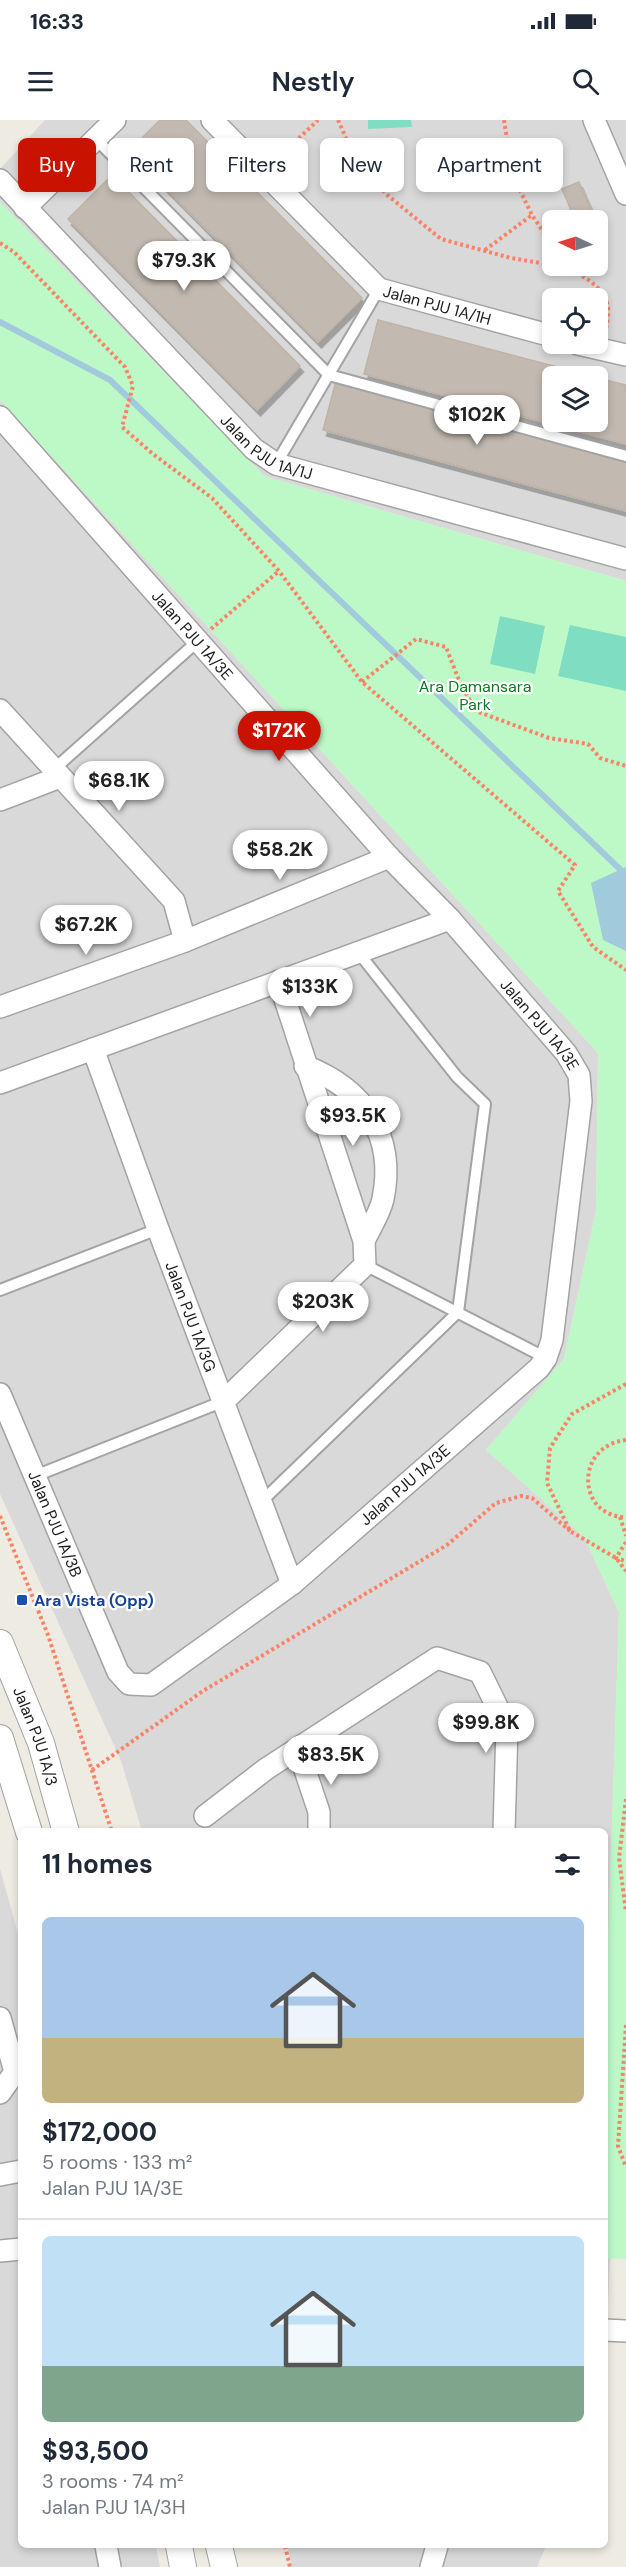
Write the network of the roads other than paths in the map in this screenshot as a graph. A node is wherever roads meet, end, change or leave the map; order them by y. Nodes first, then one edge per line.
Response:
1 (115, 120) edge
2 (212, 120) edge
3 (594, 120) edge
4 (95, 138) edge
5 (96, 139) edge
6 (621, 168) edge
7 (0, 180) edge
8 (42, 192) edge
9 (626, 194) edge
10 (26, 208) junction
11 (379, 289) junction
12 (542, 333) edge
13 (608, 352) edge
14 (626, 355) edge
15 (329, 375) junction
16 (0, 417) edge
17 (626, 456) edge
18 (276, 464) junction
19 (626, 560) edge
20 (198, 641) junction
21 (0, 710) edge
22 (56, 774) junction
23 (0, 800) edge
24 (389, 857) junction
25 (450, 919) junction
26 (185, 941) junction
27 (358, 952) junction
28 (279, 981) junction
29 (0, 1007) edge
30 (93, 1049) junction
31 (305, 1066) junction
32 (0, 1083) edge
33 (158, 1229) junction
34 (364, 1241) junction
35 (365, 1265) junction
36 (0, 1290) edge
37 (458, 1312) junction
38 (546, 1358) junction
39 (0, 1394) edge
40 (224, 1401) junction
41 (35, 1476) junction
42 (260, 1502) junction
43 (292, 1584) junction
44 (0, 1643) edge
45 (129, 1684) joint
46 (0, 1738) edge
47 (298, 1749) junction
48 (205, 1815) dead end
49 (28, 1828) edge
50 (65, 1828) edge
51 (319, 1828) edge
52 (504, 1828) edge
53 (0, 2018) edge
54 (0, 2093) edge
55 (18, 2172) edge
56 (0, 2175) edge
57 (18, 2249) edge
58 (0, 2251) edge
59 (608, 2330) edge
60 (626, 2331) edge
61 (106, 2548) edge
62 (179, 2548) edge
63 (219, 2548) edge
64 (436, 2548) edge
65 (110, 2567) edge
66 (183, 2567) edge
67 (224, 2567) edge
68 (431, 2567) edge

1 - 4 street
2 - 11 street, Jalan PJU 1A/1H
3 - 6 street
5 - 15 lane
6 - 9 street
7 - 10 street, Jalan PJU 1A/1J
8 - 10 street
10 - 18 street, Jalan PJU 1A/1J
11 - 12 street, Jalan PJU 1A/1H
11 - 15 lane
13 - 14 street
15 - 17 lane
15 - 18 lane
16 - 20 street, Jalan PJU 1A/3E
18 - 19 street, Jalan PJU 1A/1J
20 - 22 lane
20 - 24 street, Jalan PJU 1A/3E
21 - 22 street
22 - 23 street
22 - 26 street
24 - 25 street, Jalan PJU 1A/3E
24 - 26 street
25 - 27 street
25 - 38 street, Jalan PJU 1A/3E
26 - 29 street
27 - 28 street
27 - 37 lane
28 - 30 street
28 - 31 street
30 - 32 street
30 - 33 street, Jalan PJU 1A/3G
31 - 34 street
31 - 34 street
33 - 36 lane
33 - 40 street, Jalan PJU 1A/3G
34 - 35 street
35 - 37 lane
35 - 40 street
37 - 38 lane
37 - 42 lane
38 - 43 street, Jalan PJU 1A/3E
39 - 41 street, Jalan PJU 1A/3B
40 - 41 lane
40 - 42 street, Jalan PJU 1A/3G
41 - 45 street, Jalan PJU 1A/3B
42 - 43 street, Jalan PJU 1A/3G
43 - 45 street, Jalan PJU 1A/3E
44 - 50 street, Jalan PJU 1A/3
46 - 49 street, Jalan PJU 1A/3
47 - 48 street
47 - 51 street
47 - 52 street
53 - 54 street
55 - 56 street
57 - 58 street
59 - 60 street
61 - 65 street
62 - 66 street
63 - 67 street
64 - 68 street

